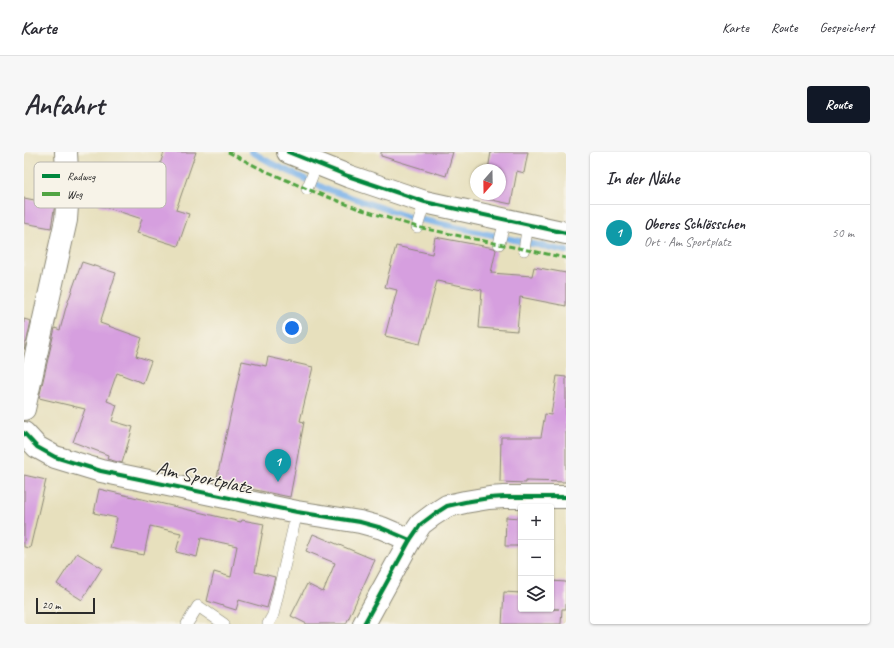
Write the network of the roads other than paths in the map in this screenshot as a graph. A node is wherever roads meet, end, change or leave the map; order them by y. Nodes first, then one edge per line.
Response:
1 (66, 152) edge
2 (288, 152) edge
3 (67, 162) edge
4 (67, 208) edge
5 (566, 233) edge
6 (24, 409) edge
7 (24, 433) edge
8 (566, 497) edge
9 (297, 512) junction
10 (410, 540) junction
11 (187, 624) edge
12 (224, 624) edge
13 (268, 624) edge
14 (364, 624) edge

1 - 3 street
2 - 5 street
4 - 6 street
7 - 9 street, Am Sportplatz
8 - 10 street
9 - 10 street, Am Sportplatz
9 - 13 lane
10 - 14 street
11 - 12 lane

